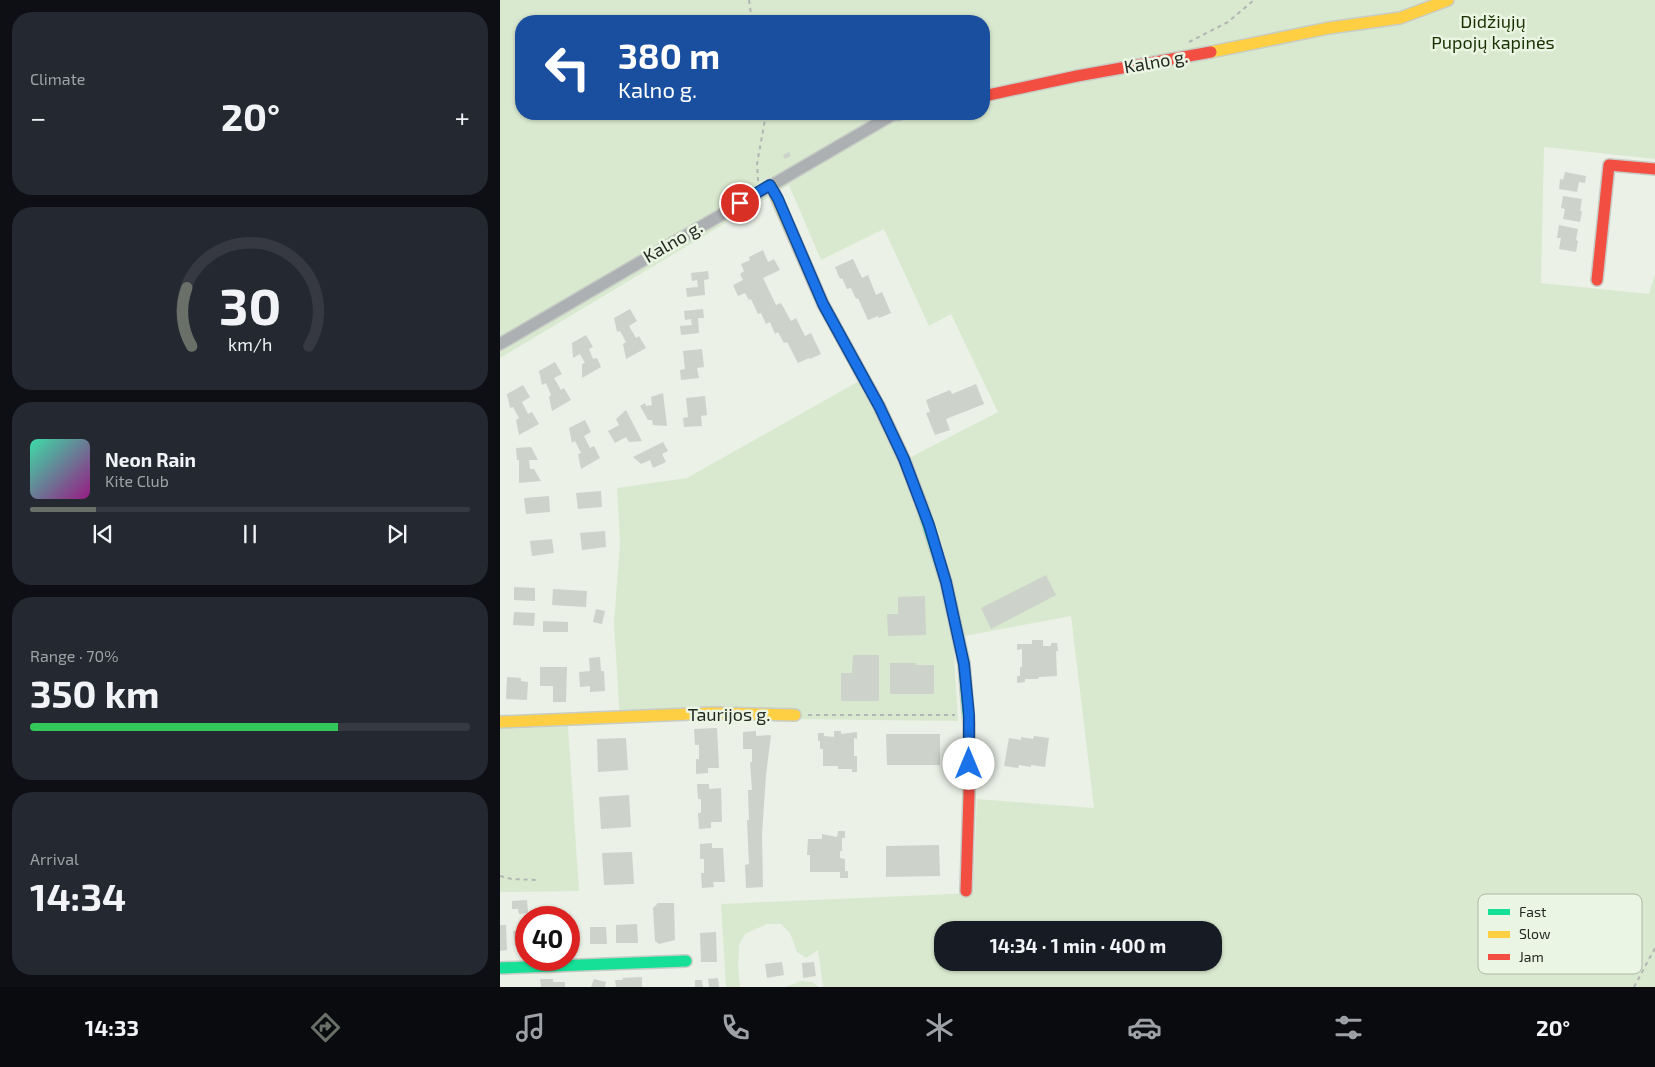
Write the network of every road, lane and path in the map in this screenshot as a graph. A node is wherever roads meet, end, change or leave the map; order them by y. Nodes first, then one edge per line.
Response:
1 (749, 0) edge
2 (1254, 0) edge
3 (1448, 0) edge
4 (751, 15) edge
5 (1188, 43) dead end
6 (990, 95) edge
7 (765, 120) edge
8 (883, 120) edge
9 (1655, 169) edge
10 (770, 185) junction
11 (759, 192) junction
12 (1597, 280) dead end
13 (500, 344) edge
14 (958, 715) dead end
15 (795, 716) joint
16 (500, 722) edge
17 (500, 876) edge
18 (537, 880) dead end
19 (966, 891) dead end
20 (1655, 948) edge
21 (686, 961) dead end
22 (500, 968) edge
23 (1642, 972) edge
24 (1641, 974) edge
25 (1634, 987) edge

1 - 4 path
2 - 5 path
3 - 6 street, Kalno g.
7 - 11 path
8 - 10 street, Kalno g.
9 - 12 street
10 - 11 street, Kalno g.
10 - 19 street
11 - 13 street, Kalno g.
14 - 15 path, Taurijos g.
15 - 16 street, Taurijos g.
17 - 18 path
20 - 23 path
21 - 22 street
24 - 25 path

